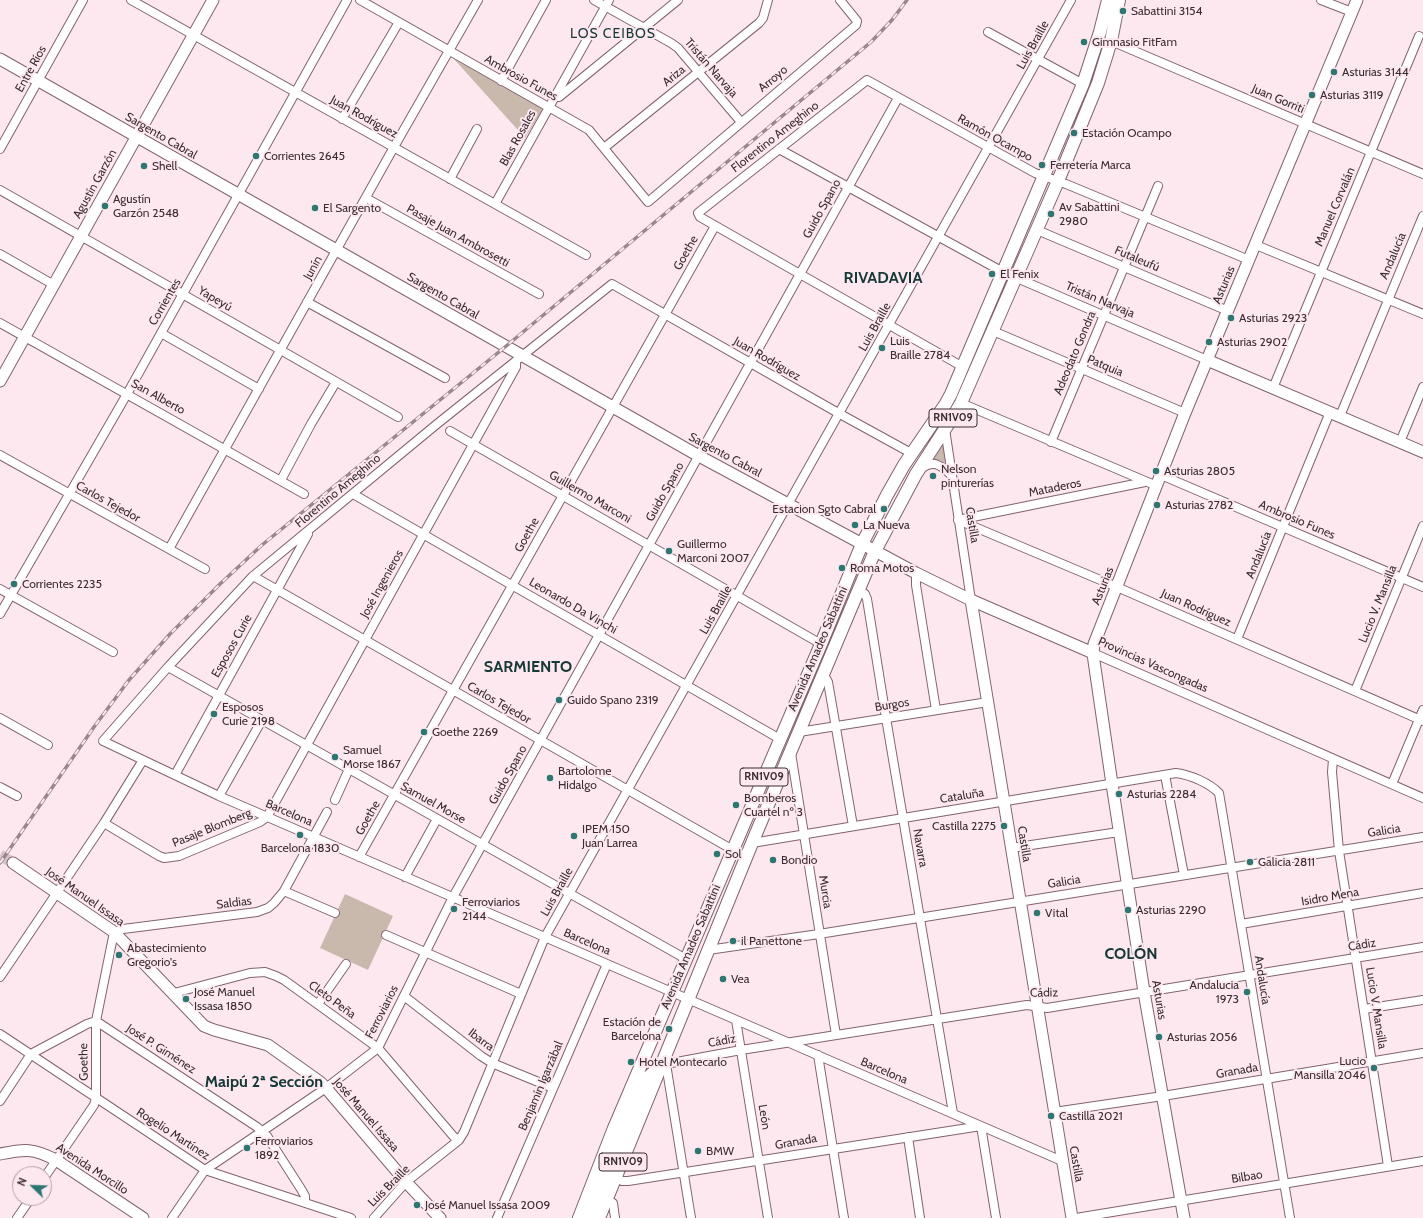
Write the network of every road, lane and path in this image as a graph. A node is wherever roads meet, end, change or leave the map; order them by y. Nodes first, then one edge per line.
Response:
1 (83, 0) edge
2 (131, 0) edge
3 (213, 0) edge
4 (348, 0) edge
5 (360, 0) edge
6 (478, 0) edge
7 (546, 0) edge
8 (594, 0) edge
9 (678, 0) edge
10 (768, 0) edge
11 (840, 0) edge
12 (1072, 0) edge
13 (1108, 0) edge
14 (1119, 0) edge
15 (1321, 0) edge
16 (1357, 0) edge
17 (607, 3) edge
18 (1352, 12) junction
19 (399, 22) junction
20 (645, 28) junction
21 (988, 32) dead end
22 (193, 35) junction
23 (1419, 36) dead end
24 (1111, 41) junction
25 (1123, 46) junction
26 (449, 51) junction
27 (0, 59) edge
28 (1038, 60) junction
29 (698, 73) junction
30 (1101, 74) junction
31 (866, 80) joint
32 (38, 81) junction
33 (501, 81) junction
34 (1083, 84) junction
35 (296, 93) junction
36 (554, 97) junction
37 (898, 98) junction
38 (548, 107) junction
39 (342, 119) junction
40 (741, 122) junction
41 (1306, 124) junction
42 (477, 129) dead end
43 (136, 136) junction
44 (394, 147) junction
45 (604, 148) junction
46 (989, 148) junction
47 (0, 149) edge
48 (778, 149) junction
49 (1371, 152) junction
50 (1423, 174) edge
51 (1042, 177) junction
52 (450, 178) junction
53 (1058, 181) junction
54 (1158, 186) dead end
55 (848, 188) junction
56 (0, 190) edge
57 (238, 195) junction
58 (366, 198) junction
59 (648, 202) joint
60 (495, 204) junction
61 (1145, 216) junction
62 (1423, 216) edge
63 (715, 226) junction
64 (1037, 230) junction
65 (81, 237) junction
66 (939, 237) junction
67 (1256, 245) junction
68 (336, 250) junction
69 (0, 254) edge
70 (586, 255) dead end
71 (1249, 260) junction
72 (1124, 267) junction
73 (1321, 271) junction
74 (1003, 272) junction
75 (800, 274) junction
76 (1016, 278) junction
77 (612, 284) joint
78 (54, 286) junction
79 (183, 294) junction
80 (540, 294) dead end
81 (1388, 300) junction
82 (307, 302) junction
83 (1228, 311) junction
84 (665, 314) junction
85 (1423, 314) edge
86 (1104, 315) junction
87 (0, 323) edge
88 (889, 326) junction
89 (993, 331) junction
90 (161, 333) junction
91 (25, 337) junction
92 (280, 351) junction
93 (519, 359) junction
94 (1207, 360) junction
95 (750, 363) junction
96 (963, 367) junction
97 (1081, 369) junction
98 (445, 378) dead end
99 (0, 381) edge
100 (336, 382) junction
101 (1423, 387) edge
102 (1273, 388) junction
103 (259, 389) junction
104 (127, 394) junction
105 (961, 403) junction
106 (612, 407) junction
107 (1185, 413) junction
108 (840, 414) junction
109 (1335, 414) junction
110 (398, 417) dead end
111 (945, 430) junction
112 (450, 432) dead end
113 (1051, 442) junction
114 (1400, 442) junction
115 (473, 444) junction
116 (225, 449) junction
117 (1423, 452) edge
118 (911, 453) junction
119 (0, 455) edge
120 (699, 456) junction
121 (916, 474) junction
122 (951, 475) junction
123 (1161, 475) junction
124 (281, 480) junction
125 (1145, 482) junction
126 (1157, 486) junction
127 (70, 494) junction
128 (304, 494) dead end
129 (353, 494) junction
130 (563, 496) junction
131 (789, 504) junction
132 (958, 520) junction
133 (1423, 526) edge
134 (1283, 527) junction
135 (310, 529) junction
136 (423, 534) junction
137 (862, 544) junction
138 (649, 545) junction
139 (169, 549) junction
140 (875, 551) junction
141 (205, 569) dead end
142 (916, 573) junction
143 (253, 576) junction
144 (1402, 578) junction
145 (512, 585) junction
146 (1117, 587) junction
147 (1423, 587) edge
148 (0, 589) edge
149 (277, 590) junction
150 (859, 590) junction
151 (11, 595) junction
152 (738, 596) junction
153 (971, 600) junction
154 (0, 614) edge
155 (599, 635) junction
156 (365, 640) junction
157 (1237, 640) junction
158 (821, 644) junction
159 (113, 652) dead end
160 (1093, 653) junction
161 (168, 667) junction
162 (824, 675) junction
163 (687, 685) junction
164 (453, 690) junction
165 (1355, 691) junction
166 (219, 696) junction
167 (988, 702) junction
168 (936, 710) junction
169 (1423, 710) edge
170 (0, 718) edge
171 (886, 718) junction
172 (262, 720) junction
173 (1421, 720) edge
174 (836, 726) junction
175 (799, 732) junction
176 (780, 739) junction
177 (541, 740) junction
178 (103, 741) joint
179 (48, 745) dead end
180 (306, 745) junction
181 (791, 753) junction
182 (1334, 759) junction
183 (143, 760) junction
184 (349, 769) junction
185 (1176, 773) joint
186 (175, 775) junction
187 (1165, 775) junction
188 (1112, 784) junction
189 (1392, 784) junction
190 (0, 787) edge
191 (628, 790) junction
192 (394, 795) junction
193 (17, 796) dead end
194 (219, 796) junction
195 (1423, 798) edge
196 (335, 800) dead end
197 (1004, 802) junction
198 (326, 812) dead end
199 (267, 817) junction
200 (903, 818) junction
201 (437, 819) junction
202 (104, 822) junction
203 (853, 826) junction
204 (1119, 832) junction
205 (804, 835) junction
206 (312, 836) junction
207 (1423, 837) edge
208 (752, 843) junction
209 (483, 844) junction
210 (1011, 848) junction
211 (733, 850) junction
212 (1339, 851) junction
213 (360, 857) junction
214 (13, 863) tunnel mouth
215 (1232, 868) junction
216 (1184, 875) junction
217 (405, 877) junction
218 (1127, 884) junction
219 (284, 891) junction
220 (57, 893) junction
221 (1423, 893) edge
222 (570, 894) junction
223 (453, 897) junction
224 (1020, 902) junction
225 (1348, 906) junction
226 (335, 913) dead end
227 (920, 918) junction
228 (1241, 924) junction
229 (114, 932) junction
230 (819, 934) junction
231 (386, 935) dead end
232 (545, 937) junction
233 (1423, 947) edge
234 (708, 950) junction
235 (426, 953) junction
236 (1356, 958) junction
237 (686, 959) junction
238 (346, 964) dead end
239 (607, 964) junction
240 (1249, 975) junction
241 (0, 977) edge
242 (671, 992) junction
243 (1144, 992) junction
244 (174, 993) junction
245 (521, 994) junction
246 (404, 996) junction
247 (688, 999) junction
248 (1423, 1000) edge
249 (318, 1004) junction
250 (1037, 1006) junction
251 (1364, 1009) junction
252 (937, 1019) junction
253 (736, 1020) junction
254 (96, 1021) junction
255 (0, 1034) edge
256 (836, 1035) junction
257 (788, 1042) junction
258 (378, 1048) junction
259 (741, 1050) junction
260 (1423, 1053) edge
261 (31, 1054) junction
262 (818, 1055) junction
263 (1372, 1062) junction
264 (492, 1063) junction
265 (662, 1064) junction
266 (1267, 1078) junction
267 (326, 1088) junction
268 (553, 1088) junction
269 (1163, 1096) junction
270 (96, 1098) junction
271 (0, 1101) edge
272 (1054, 1112) junction
273 (953, 1113) junction
274 (981, 1126) junction
275 (263, 1132) junction
276 (908, 1137) junction
277 (459, 1140) junction
278 (833, 1148) junction
279 (0, 1154) edge
280 (56, 1160) junction
281 (759, 1161) junction
282 (1062, 1161) junction
283 (1423, 1161) edge
284 (52, 1166) edge
285 (1388, 1166) junction
286 (205, 1170) junction
287 (683, 1174) junction
288 (616, 1177) junction
289 (406, 1182) junction
290 (1284, 1183) junction
291 (607, 1200) junction
292 (1181, 1200) junction
293 (305, 1202) junction
294 (25, 1206) edge
295 (17, 1218) edge
296 (143, 1218) edge
297 (172, 1218) edge
298 (352, 1218) edge
299 (374, 1218) edge
300 (440, 1218) edge
301 (497, 1218) edge
302 (579, 1218) edge
303 (590, 1218) edge
304 (599, 1218) edge
305 (616, 1218) edge
306 (691, 1218) edge
307 (768, 1218) edge
308 (844, 1218) edge
309 (920, 1218) edge
310 (996, 1218) edge
311 (1072, 1218) edge
312 (1076, 1218) edge
313 (1184, 1218) edge
314 (1290, 1218) edge

1 - 32 street, Entre Ríos
2 - 22 street, Juan Rodríguez
3 - 22 street, Agustín Garzón
4 - 35 street, Corrientes
5 - 19 street, Ambrosio Funes
6 - 26 street, Junín
7 - 33 street
8 - 17 street, Tristán Narvaja
9 - 20 street
10 - 29 street, Ariza
11 - 40 street, Arroyo
12 - 28 street, Luis Braille
13 - 34 main road, Avenida Amadeo Sabattini / RN1V09
14 - 24 main road, Avenida Amadeo Sabattini / RN1V09
15 - 18 street
16 - 18 street, Asturias
17 - 20 street, Tristán Narvaja
17 - 36 street, Blas Rosales
18 - 41 street, Asturias
19 - 26 street, Ambrosio Funes
19 - 39 street
20 - 29 street, Tristán Narvaja
20 - 36 street
21 - 28 street
22 - 35 street, Juan Rodríguez
22 - 43 street, Agustín Garzón
23 - 49 street, Manuel Corvalán
24 - 25 street, Juan Gorriti
24 - 30 main road, Avenida Amadeo Sabattini / RN1V09
25 - 30 street
25 - 41 street, Juan Gorriti
26 - 33 street, Ambrosio Funes
26 - 44 street, Junín
27 - 32 street, Sargento Cabral
28 - 34 street
28 - 46 street, Luis Braille
29 - 40 street, Tristán Narvaja
29 - 45 street, Ariza
30 - 53 main road, Avenida Amadeo Sabattini / RN1V09
31 - 37 street, Ramón Ocampo
31 - 48 street, Florentino Ameghino
32 - 43 street, Sargento Cabral
32 - 47 street, Entre Ríos
33 - 38 street, Ambrosio Funes
34 - 51 main road, Avenida Amadeo Sabattini / RN1V09
35 - 39 street, Juan Rodríguez
35 - 57 street, Corrientes
36 - 38 street, Blas Rosales
37 - 46 street, Ramón Ocampo
37 - 55 street, Guido Spano
38 - 45 street, Ambrosio Funes
38 - 60 street, Blas Rosales
39 - 44 street, Juan Rodríguez
40 - 59 street, Arroyo
41 - 49 street, Juan Gorriti
41 - 67 street, Asturias
42 - 52 street
43 - 57 street, Sargento Cabral
43 - 65 street, Agustín Garzón
44 - 52 street, Juan Rodríguez
44 - 58 street, Junín
45 - 59 street, Ambrosio Funes
46 - 51 street, Ramón Ocampo
46 - 66 street, Luis Braille
48 - 55 street, Tristán Narvaja
48 - 63 street, Florentino Ameghino
49 - 50 street, Juan Gorriti
49 - 73 street, Manuel Corvalán
51 - 53 street, Ramón Ocampo
51 - 74 main road, Avenida Amadeo Sabattini / RN1V09
52 - 60 street, Juan Rodríguez
53 - 61 street, Ramón Ocampo
53 - 64 main road, Avenida Amadeo Sabattini / RN1V09
54 - 61 street, Adeodato Gondra
55 - 66 street, Tristán Narvaja
55 - 75 street, Guido Spano
56 - 65 street, Yapeyú
57 - 68 street, Sargento Cabral
57 - 79 street, Corrientes
58 - 68 street, Junín
58 - 80 street, Pasaje Juan Ambrosetti
60 - 70 street, Juan Rodríguez
61 - 71 street, Ramón Ocampo
61 - 72 street, Adeodato Gondra
62 - 81 street, Andalucía
63 - 75 street
63 - 84 street, Goethe
64 - 72 street, Futaleufú
64 - 76 main road, Avenida Amadeo Sabattini / RN1V09
65 - 78 street, Agustín Garzón
65 - 79 street, Yapeyú
66 - 74 street, Tristán Narvaja
66 - 88 street, Luis Braille
67 - 71 street, Asturias
67 - 73 street
68 - 82 street, Junín
68 - 93 street, Sargento Cabral
69 - 78 street
71 - 83 street, Asturias
72 - 83 street, Futaleufú
72 - 86 street, Adeodato Gondra
73 - 81 street
73 - 102 street, Manuel Corvalán
74 - 76 street, Tristán Narvaja
74 - 96 main road, Avenida Amadeo Sabattini / RN1V09
75 - 88 street
75 - 95 street, Guido Spano
76 - 86 street, Tristán Narvaja
76 - 89 main road, Avenida Amadeo Sabattini / RN1V09
77 - 84 street, Juan Rodríguez
77 - 93 street, Florentino Ameghino
78 - 91 street, Agustín Garzón
79 - 90 street, Corrientes
79 - 92 street, Yapeyú
81 - 85 street
81 - 109 street, Andalucía
82 - 92 street, Junín
82 - 98 street
83 - 94 street, Asturias
84 - 95 street, Juan Rodríguez
84 - 106 street, Goethe
86 - 94 street, Tristán Narvaja
86 - 97 street, Adeodato Gondra
87 - 91 street, San Alberto
88 - 96 street
88 - 108 street, Luis Braille
89 - 97 street, Patquia
89 - 105 main road, Avenida Amadeo Sabattini / RN1V09
90 - 103 street
90 - 104 street, Corrientes
91 - 99 street, Agustín Garzón
91 - 104 street, San Alberto
92 - 100 street, Yapeyú
92 - 103 street, Junín
93 - 106 street, Sargento Cabral
93 - 115 street, José Ingenieros
93 - 129 street, Florentino Ameghino
94 - 102 street, Tristán Narvaja
94 - 107 street, Asturias
95 - 108 street, Juan Rodríguez
95 - 120 street, Guido Spano
96 - 118 main road, Avenida Amadeo Sabattini / RN1V09
97 - 107 street, Patquia
97 - 113 street, Adeodato Gondra
100 - 110 street, Yapeyú
100 - 124 street
101 - 114 street
102 - 109 street, Tristán Narvaja
103 - 116 street, Junín
104 - 116 street, San Alberto
104 - 127 street, Corrientes
105 - 111 main road, Avenida Amadeo Sabattini / RN1V09
105 - 113 street
106 - 120 street, Sargento Cabral
106 - 130 street, Goethe
107 - 123 street, Asturias
108 - 118 street, Juan Rodríguez
108 - 131 street, Luis Braille
109 - 114 street, Tristán Narvaja
109 - 134 street, Andalucía
111 - 121 main road, Avenida Amadeo Sabattini / RN1V09
111 - 122 street, Castilla
112 - 115 street, Guillermo Marconi
113 - 125 street
114 - 117 street, Tristán Narvaja
115 - 130 street, Guillermo Marconi
115 - 136 street, José Ingenieros
116 - 124 street, San Alberto
116 - 139 street, Junín
118 - 137 main road, Avenida Amadeo Sabattini / RN1V09
119 - 127 street, Carlos Tejedor
120 - 131 street, Sargento Cabral
120 - 138 street, Guido Spano
121 - 122 street
121 - 140 main road, Avenida Amadeo Sabattini / RN1V09
122 - 132 street, Castilla
123 - 126 street, Asturias
123 - 134 street, Ambrosio Funes
124 - 128 street, San Alberto
125 - 126 street, Mataderos
125 - 132 street, Mataderos
126 - 146 street, Asturias
127 - 139 street, Carlos Tejedor
127 - 151 street, Corrientes
129 - 135 street, Florentino Ameghino
129 - 136 street, Leonardo Da Vinchi
130 - 138 street, Guillermo Marconi
130 - 145 street, Goethe
131 - 137 street, Sargento Cabral
131 - 152 street, Luis Braille
132 - 146 street, Juan Rodríguez
132 - 153 street, Castilla
133 - 144 street, Lucio V. Mansilla
134 - 144 street, Ambrosio Funes
134 - 157 street, Andalucía
135 - 143 street, Florentino Ameghino
135 - 149 street, Esposos Curie
136 - 145 street, Leonardo Da Vinchi
136 - 156 street, José Ingenieros
137 - 140 street, Sargento Cabral
137 - 158 main road, Avenida Amadeo Sabattini / RN1V09
138 - 152 street, Guillermo Marconi
138 - 155 street, Guido Spano
139 - 141 street, Carlos Tejedor
140 - 142 street, Provincias Vascongadas
140 - 150 main road, Avenida Amadeo Sabattini / RN1V09
142 - 153 street, Provincias Vascongadas
142 - 168 street
143 - 149 street, Carlos Tejedor
143 - 161 street, Florentino Ameghino
144 - 147 street, Ambrosio Funes
144 - 165 street, Lucio V. Mansilla
145 - 155 street, Leonardo Da Vinchi
145 - 164 street, Goethe
146 - 157 street, Juan Rodríguez
146 - 160 street, Asturias
148 - 151 street
149 - 156 street, Carlos Tejedor
149 - 166 street, Esposos Curie
150 - 162 main road, Avenida Amadeo Sabattini / RN1V09
150 - 171 street, Navarra
151 - 154 street, Corrientes
151 - 159 street
152 - 158 street, Guillermo Marconi
152 - 163 street, Luis Braille
153 - 160 street, Provincias Vascongadas
153 - 167 street, Castilla
155 - 163 street, Leonardo Da Vinchi
155 - 177 street, Guido Spano
156 - 164 street, Carlos Tejedor
156 - 180 street, José Ingenieros
157 - 165 street, Juan Rodríguez
158 - 176 main road, Avenida Amadeo Sabattini / RN1V09
160 - 182 street, Provincias Vascongadas
160 - 188 street, Asturias
161 - 166 street, Samuel Morse
161 - 178 street, Florentino Ameghino
162 - 174 street
162 - 175 main road, Avenida Amadeo Sabattini / RN1V09
163 - 176 street, Leonardo Da Vinchi
163 - 191 street, Luis Braille
164 - 177 street, Carlos Tejedor
164 - 192 street, Goethe
165 - 173 street, Juan Rodríguez
166 - 172 street, Samuel Morse
166 - 186 street, Esposos Curie
167 - 168 street, Burgos
167 - 197 street, Castilla
168 - 171 street, Burgos
169 - 173 street
170 - 179 street
171 - 174 street, Burgos
171 - 200 street, Navarra
172 - 180 street, Samuel Morse
172 - 194 street
173 - 189 street
174 - 175 street, Burgos
174 - 203 street
175 - 181 main road, Avenida Amadeo Sabattini / RN1V09
176 - 211 main road, Avenida Amadeo Sabattini / RN1V09
177 - 191 street, Carlos Tejedor
177 - 209 street, Guido Spano
178 - 183 street, Barcelona
180 - 184 street, Samuel Morse
180 - 199 street, José Ingenieros
181 - 205 street, Murcia
181 - 208 main road, Avenida Amadeo Sabattini / RN1V09
182 - 189 street, Provincias Vascongadas
182 - 212 street, Lucio V. Mansilla
183 - 186 street, Barcelona
183 - 202 street
184 - 192 street, Samuel Morse
184 - 196 street
185 - 187 street, Cataluña
185 - 215 street, Andalucía
186 - 194 street, Barcelona
187 - 188 street, Cataluña
187 - 216 street
188 - 197 street, Cataluña
188 - 204 street, Asturias
189 - 195 street, Provincias Vascongadas
190 - 193 street
191 - 211 street, Carlos Tejedor
191 - 222 street, Luis Braille
192 - 201 street, Samuel Morse
192 - 213 street, Goethe
194 - 199 street, Barcelona
197 - 200 street, Cataluña
197 - 210 street, Castilla
198 - 206 street, Saldias
199 - 202 street, Pasaje Blomberg
199 - 206 street, Barcelona
200 - 203 street, Cataluña
200 - 227 street, Navarra
201 - 209 street, Samuel Morse
201 - 217 street
202 - 220 street
203 - 205 street, Cataluña
204 - 210 street
204 - 218 street, Asturias
205 - 208 street, Cataluña
205 - 230 street, Murcia
206 - 213 street, Barcelona
206 - 219 street, Saldias
207 - 212 street, Galicia
208 - 234 main road, Avenida Amadeo Sabattini / RN1V09
209 - 222 street, Samuel Morse
209 - 223 street, Guido Spano
210 - 224 street, Castilla
211 - 237 main road, Avenida Amadeo Sabattini / RN1V09
212 - 215 street, Galicia
212 - 225 street, Lucio V. Mansilla
213 - 217 street, Barcelona
214 - 220 street, José Manuel Issasa
215 - 216 street, Galicia
215 - 228 street, Andalucía
216 - 218 street, Galicia
217 - 223 street, Barcelona
218 - 224 street, Galicia
218 - 243 street, Asturias
219 - 226 street
219 - 229 street, Saldias
220 - 229 street, José Manuel Issasa
220 - 241 street
221 - 225 street, Isidro Mena
222 - 232 street, Luis Braille
222 - 237 street, Samuel Morse
223 - 232 street, Barcelona
223 - 235 street, Ferroviarios
224 - 227 street, Galicia
224 - 250 street, Castilla
225 - 228 street, Isidro Mena
225 - 236 street, Lucio V. Mansilla
227 - 230 street, Galicia
227 - 252 street, Navarra
228 - 240 street, Andalucía
229 - 244 street, José Manuel Issasa
229 - 254 street, Goethe
230 - 234 street, Galicia
230 - 256 street, Murcia
231 - 235 street
232 - 239 street, Barcelona
232 - 245 street, Luis Braille
233 - 236 street, Cádiz
234 - 247 main road, Avenida Amadeo Sabattini / RN1V09
235 - 245 street
235 - 246 street, Ferroviarios
236 - 240 street, Cádiz
236 - 251 street, Lucio V. Mansilla
237 - 242 main road, Avenida Amadeo Sabattini / RN1V09
238 - 249 street
239 - 242 street, Barcelona
239 - 268 street, Benjamín Igarzábal
240 - 243 street, Cádiz
240 - 266 street, Andalucía
242 - 247 street, Barcelona
242 - 302 main road, Avenida Amadeo Sabattini / RN1V09
243 - 250 street, Cádiz
243 - 269 street, Asturias
244 - 249 street, Cleto Peña
244 - 267 street, José Manuel Issasa
245 - 264 street, Luis Braille
246 - 258 street, Ferroviarios
246 - 264 street, Ibarra
247 - 253 street, Barcelona
247 - 265 main road, Avenida Amadeo Sabattini / RN1V09
248 - 251 street
249 - 258 street, Cleto Peña
250 - 252 street, Cádiz
250 - 272 street, Castilla
251 - 263 street, Lucio V. Mansilla
252 - 256 street, Cádiz
252 - 273 street, Navarra
253 - 257 street, Barcelona
253 - 259 street, León
254 - 261 street
254 - 270 street, Goethe
254 - 275 street, José P. Giménez
255 - 261 street, Rogelio Martínez
256 - 257 street, Cádiz
257 - 259 street, Cádiz
257 - 262 street, Barcelona
258 - 267 street, Ferroviarios
258 - 277 street, Cleto Peña
259 - 265 street, Cádiz
259 - 281 street, León
260 - 263 street, Granada
261 - 270 street, Rogelio Martínez
261 - 271 street
262 - 273 street, Barcelona
262 - 278 street
263 - 266 street, Granada
263 - 285 street, Lucio V. Mansilla
264 - 268 street, Ibarra
264 - 277 street, Luis Braille
265 - 287 street
265 - 288 main road, Avenida Amadeo Sabattini / RN1V09
265 - 303 main road
266 - 269 street, Granada
266 - 290 street, Andalucía
267 - 275 street, Ferroviarios
267 - 289 street, José Manuel Issasa
268 - 301 street, Benjamín Igarzábal
269 - 272 street, Granada
269 - 292 street, Asturias
270 - 280 street, Goethe
270 - 286 street, Rogelio Martínez
272 - 282 street, Castilla
273 - 274 street, Barcelona
274 - 276 street, Granada
274 - 282 street, Barcelona
274 - 310 street
275 - 286 street, Ferroviarios
275 - 293 street, José P. Giménez
276 - 278 street, Granada
276 - 309 street
277 - 289 street, Luis Braille
278 - 281 street, Granada
278 - 308 street
279 - 280 street, Avenida Morcillo
280 - 284 street, Goethe
280 - 296 street, Avenida Morcillo
281 - 287 street, Granada
281 - 307 street, León
282 - 311 street, Castilla
283 - 285 street, Bilbao
285 - 290 street, Bilbao
286 - 293 street, Rogelio Martínez
286 - 297 street, Ferroviarios
287 - 288 street, Granada
287 - 306 street
288 - 291 main road, Avenida Amadeo Sabattini / RN1V09
289 - 299 street, Luis Braille
289 - 300 street, José Manuel Issasa
290 - 292 street, Bilbao
290 - 314 street, Andalucía
291 - 304 main road, Avenida Amadeo Sabattini / RN1V09
291 - 305 street
292 - 312 street, Bilbao
292 - 313 street, Asturias
293 - 298 street, Rogelio Martínez
294 - 295 street

